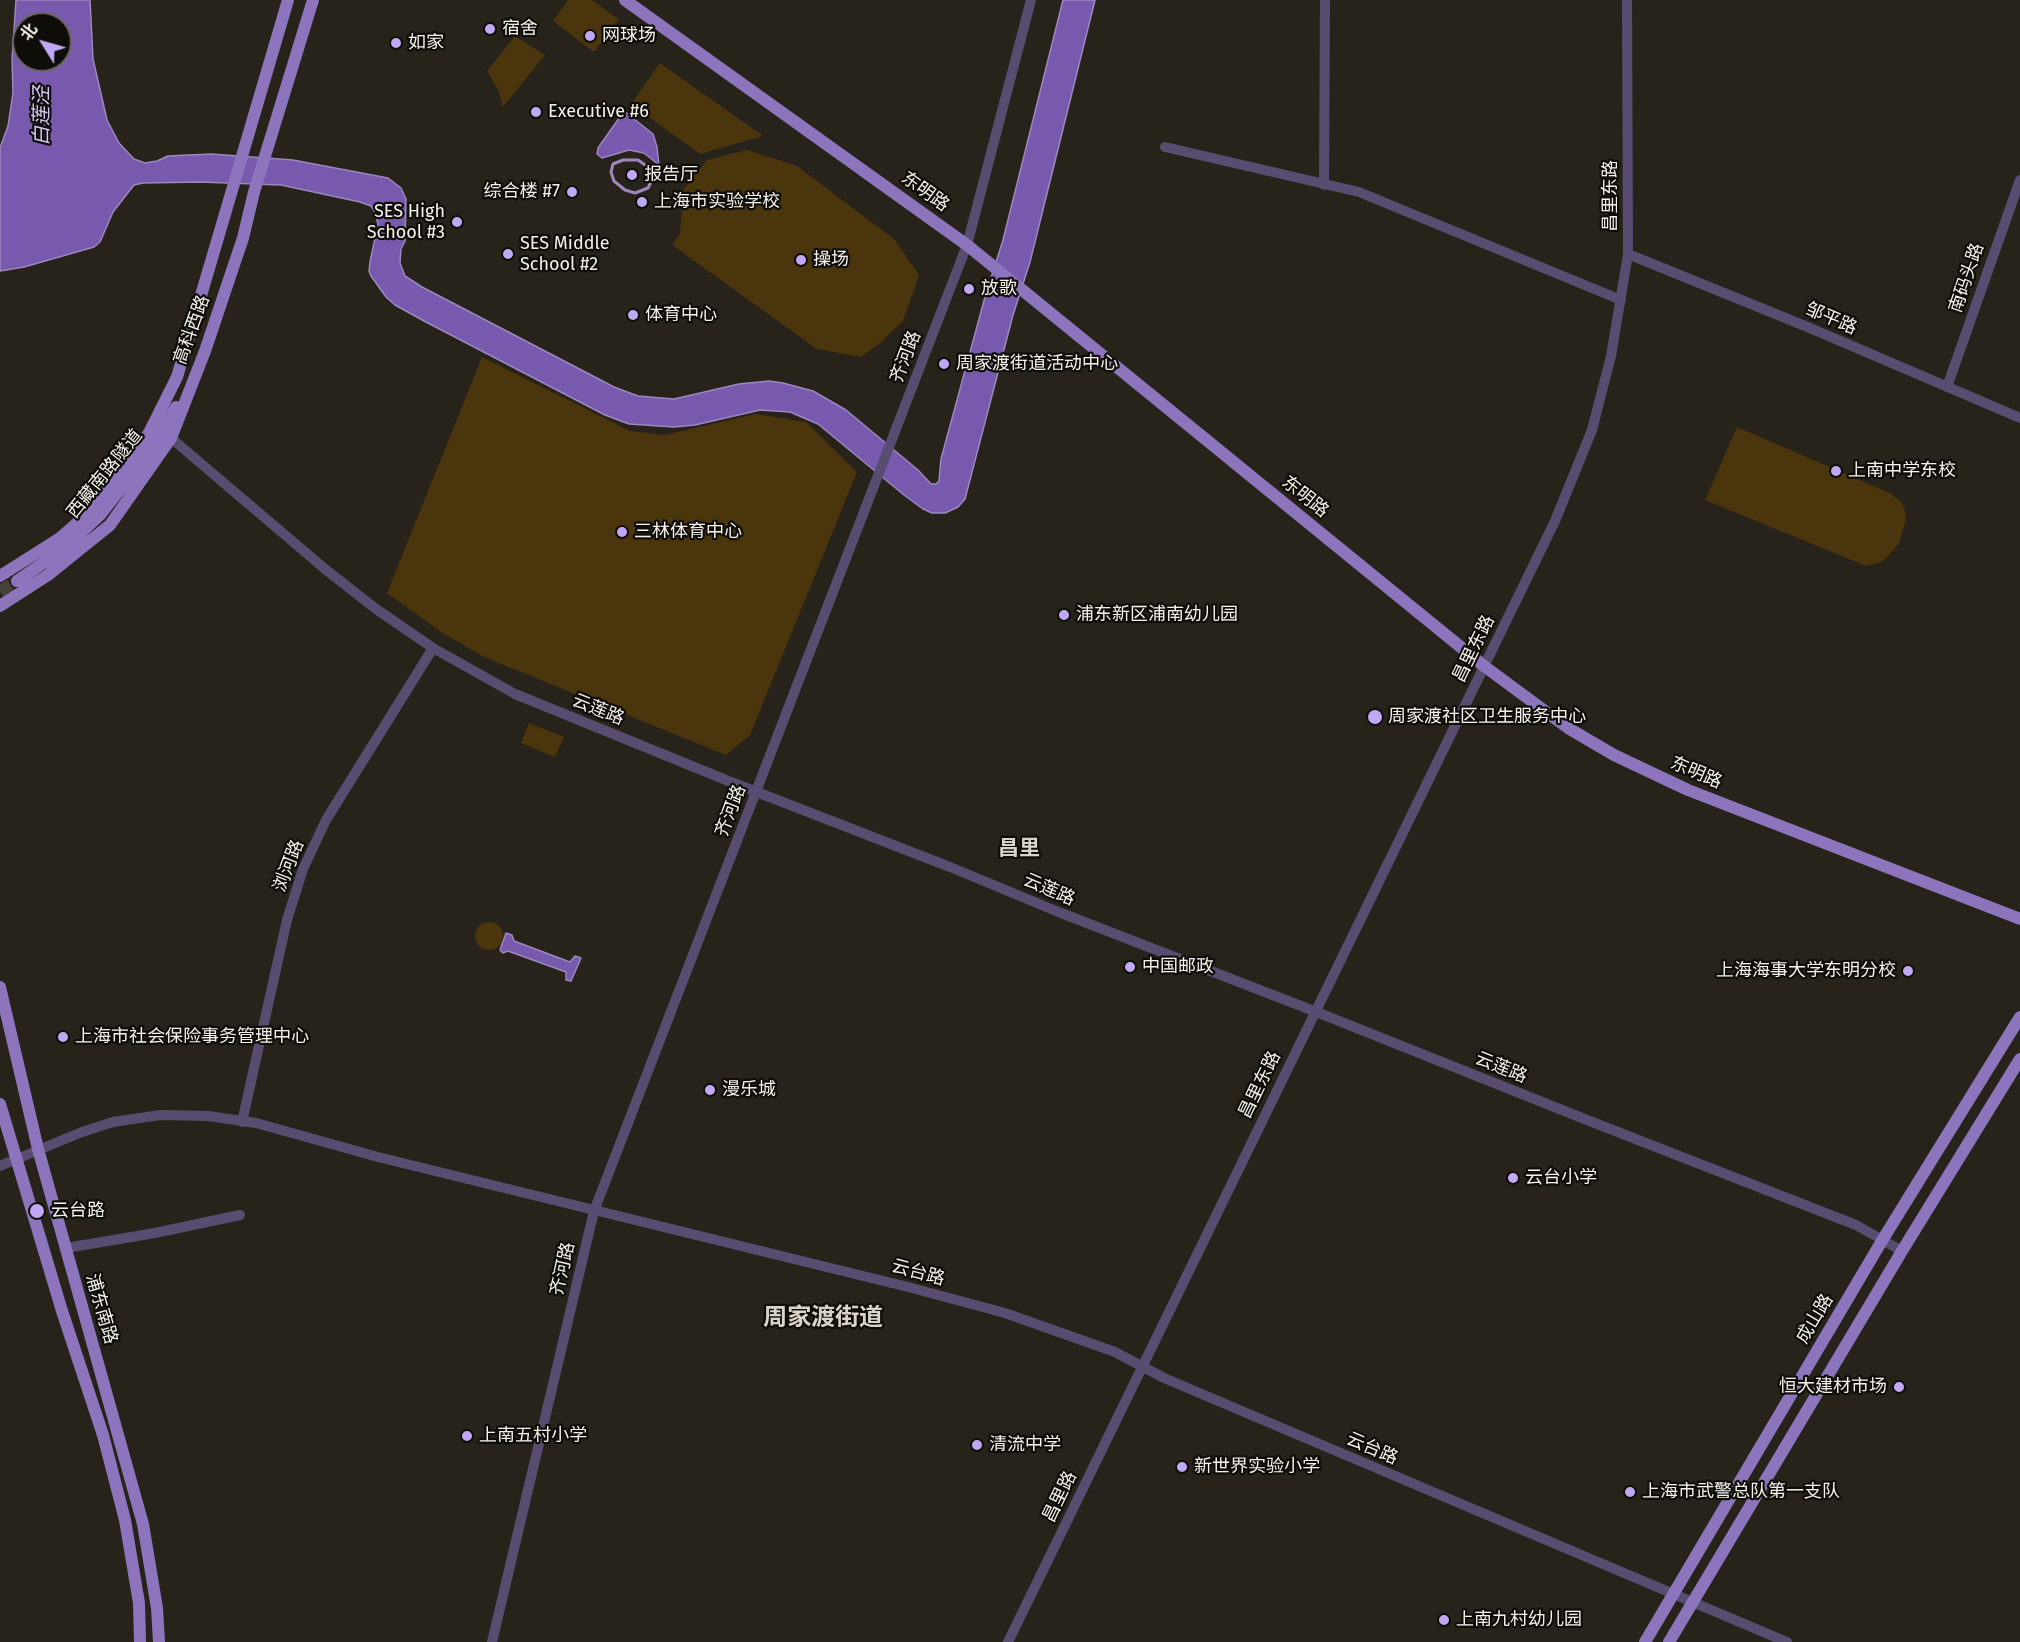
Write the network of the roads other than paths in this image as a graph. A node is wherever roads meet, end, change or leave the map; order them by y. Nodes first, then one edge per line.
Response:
1 (288, 0) edge
2 (313, 0) edge
3 (625, 0) edge
4 (1031, 0) edge
5 (1325, 0) edge
6 (1627, 0) edge
7 (1165, 147) dead end
8 (2020, 180) edge
9 (1324, 185) junction
10 (967, 245) junction
11 (1628, 254) junction
12 (1621, 300) junction
13 (197, 370) junction
14 (1947, 387) junction
15 (2020, 418) edge
16 (171, 438) junction
17 (0, 576) edge
18 (17, 581) tunnel mouth
19 (0, 606) edge
20 (433, 648) junction
21 (1484, 666) junction
22 (756, 792) junction
23 (2020, 919) edge
24 (0, 987) edge
25 (1314, 1011) junction
26 (2020, 1017) edge
27 (2020, 1059) edge
28 (0, 1104) edge
29 (242, 1122) junction
30 (38, 1149) junction
31 (16, 1160) junction
32 (0, 1166) edge
33 (594, 1211) junction
34 (240, 1215) dead end
35 (1883, 1239) junction
36 (66, 1248) junction
37 (1902, 1251) junction
38 (1142, 1366) junction
39 (1674, 1594) junction
40 (1692, 1602) junction
41 (140, 1642) edge
42 (159, 1642) edge
43 (492, 1642) edge
44 (1008, 1642) edge
45 (1645, 1642) edge
46 (1669, 1642) edge
47 (1787, 1642) edge

1 - 17 main road, 高科西路
2 - 13 main road, 高科西路
3 - 10 main road, 东明路
4 - 10 street, 齐河路
5 - 9 street
6 - 11 street, 昌里东路
7 - 9 street
8 - 14 street, 南码头路
9 - 12 street
10 - 21 main road, 东明路
10 - 22 street, 齐河路
11 - 12 street, 昌里东路
11 - 14 street, 邹平路
12 - 21 street, 昌里东路
13 - 16 main road, 高科西路
13 - 18 main road, 西藏南路隧道
14 - 15 street, 邹平路
16 - 19 main road, 高科西路
16 - 20 street, 云莲路
20 - 22 street, 云莲路
20 - 29 street, 浏河路
21 - 23 main road, 东明路
21 - 25 street, 昌里东路
22 - 25 street, 云莲路
22 - 33 street, 齐河路
24 - 30 main road, 浦东南路
25 - 35 street, 云莲路
25 - 38 street, 昌里东路
26 - 35 main road, 成山路
27 - 37 main road
28 - 31 main road, 浦东南路
29 - 30 street, 云台路
29 - 33 street, 云台路
30 - 31 street, 云台路
30 - 36 main road, 浦东南路
31 - 32 street, 云台路
31 - 41 main road, 浦东南路
33 - 38 street, 云台路
33 - 43 street, 齐河路
34 - 36 street
35 - 37 street, 云莲路
35 - 39 main road, 成山路
36 - 42 main road, 浦东南路
37 - 40 main road
38 - 39 street, 云台路
38 - 44 street, 昌里路
39 - 40 street, 云台路
39 - 45 main road, 成山路
40 - 46 main road
40 - 47 street, 云台路

